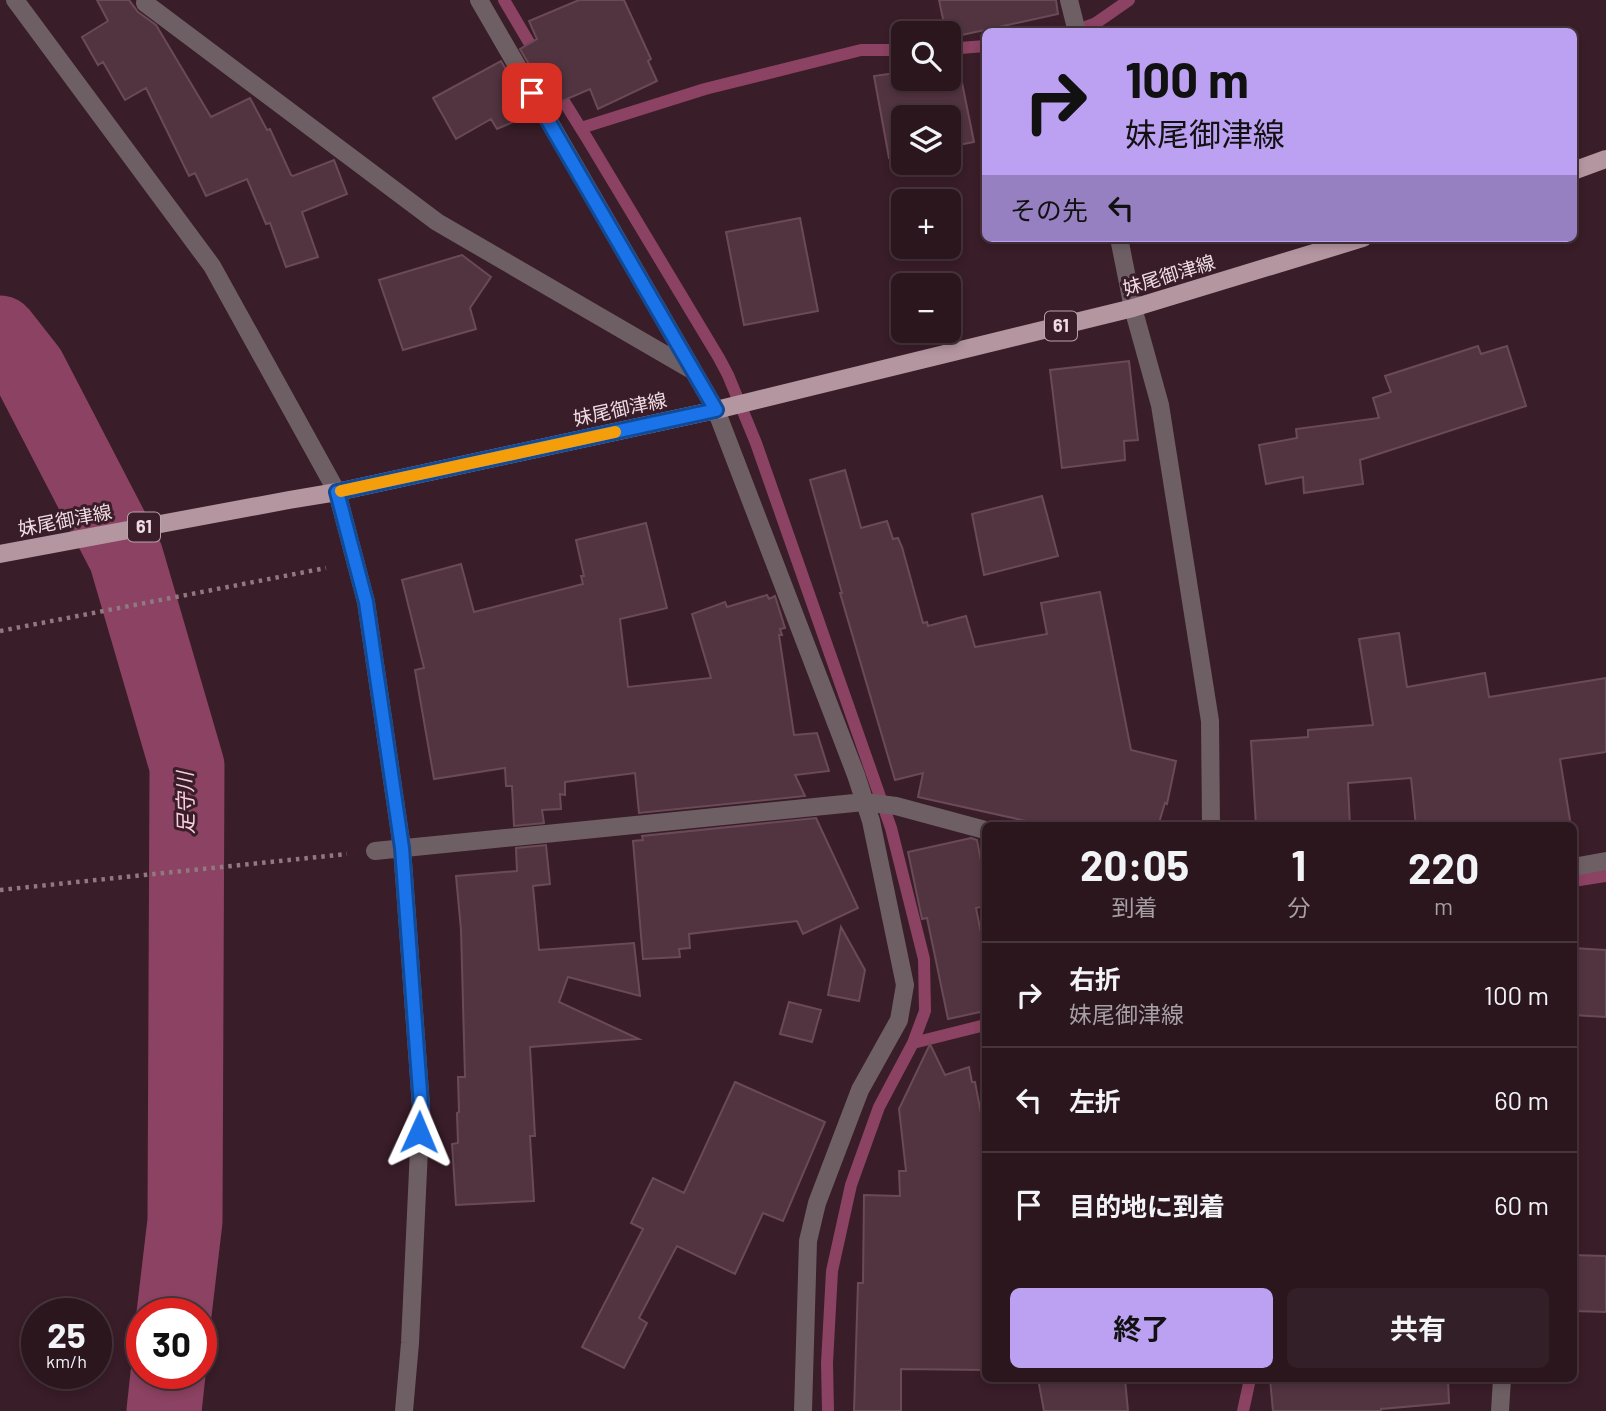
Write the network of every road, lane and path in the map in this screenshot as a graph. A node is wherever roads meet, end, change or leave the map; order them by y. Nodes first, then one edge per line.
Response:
1 (15, 0) edge
2 (479, 0) edge
3 (1069, 0) edge
4 (145, 3) dead end
5 (1075, 27) edge
6 (1606, 159) edge
7 (1577, 170) edge
8 (1120, 242) edge
9 (1350, 242) edge
10 (1133, 308) junction
11 (693, 371) junction
12 (719, 409) junction
13 (337, 492) junction
14 (0, 554) edge
15 (336, 566) dead end
16 (0, 631) edge
17 (869, 803) junction
18 (1211, 822) edge
19 (982, 829) edge
20 (402, 848) junction
21 (375, 851) joint
22 (1606, 862) edge
23 (1577, 866) edge
24 (0, 890) edge
25 (1502, 1382) edge
26 (404, 1411) edge
27 (803, 1411) edge
28 (1500, 1411) edge

1 - 13 street
2 - 11 street
3 - 5 street
4 - 11 street
6 - 7 main road
8 - 10 street
9 - 10 main road, 妹尾御津線 / 61
10 - 12 main road, 妹尾御津線 / 61
10 - 18 street
11 - 12 street
12 - 13 main road, 妹尾御津線 / 61
12 - 17 street
13 - 14 main road, 妹尾御津線 / 61
13 - 20 street
15 - 16 path
17 - 19 street
17 - 20 street
17 - 27 street
20 - 21 street
20 - 26 street
21 - 24 path
22 - 23 street
25 - 28 street

